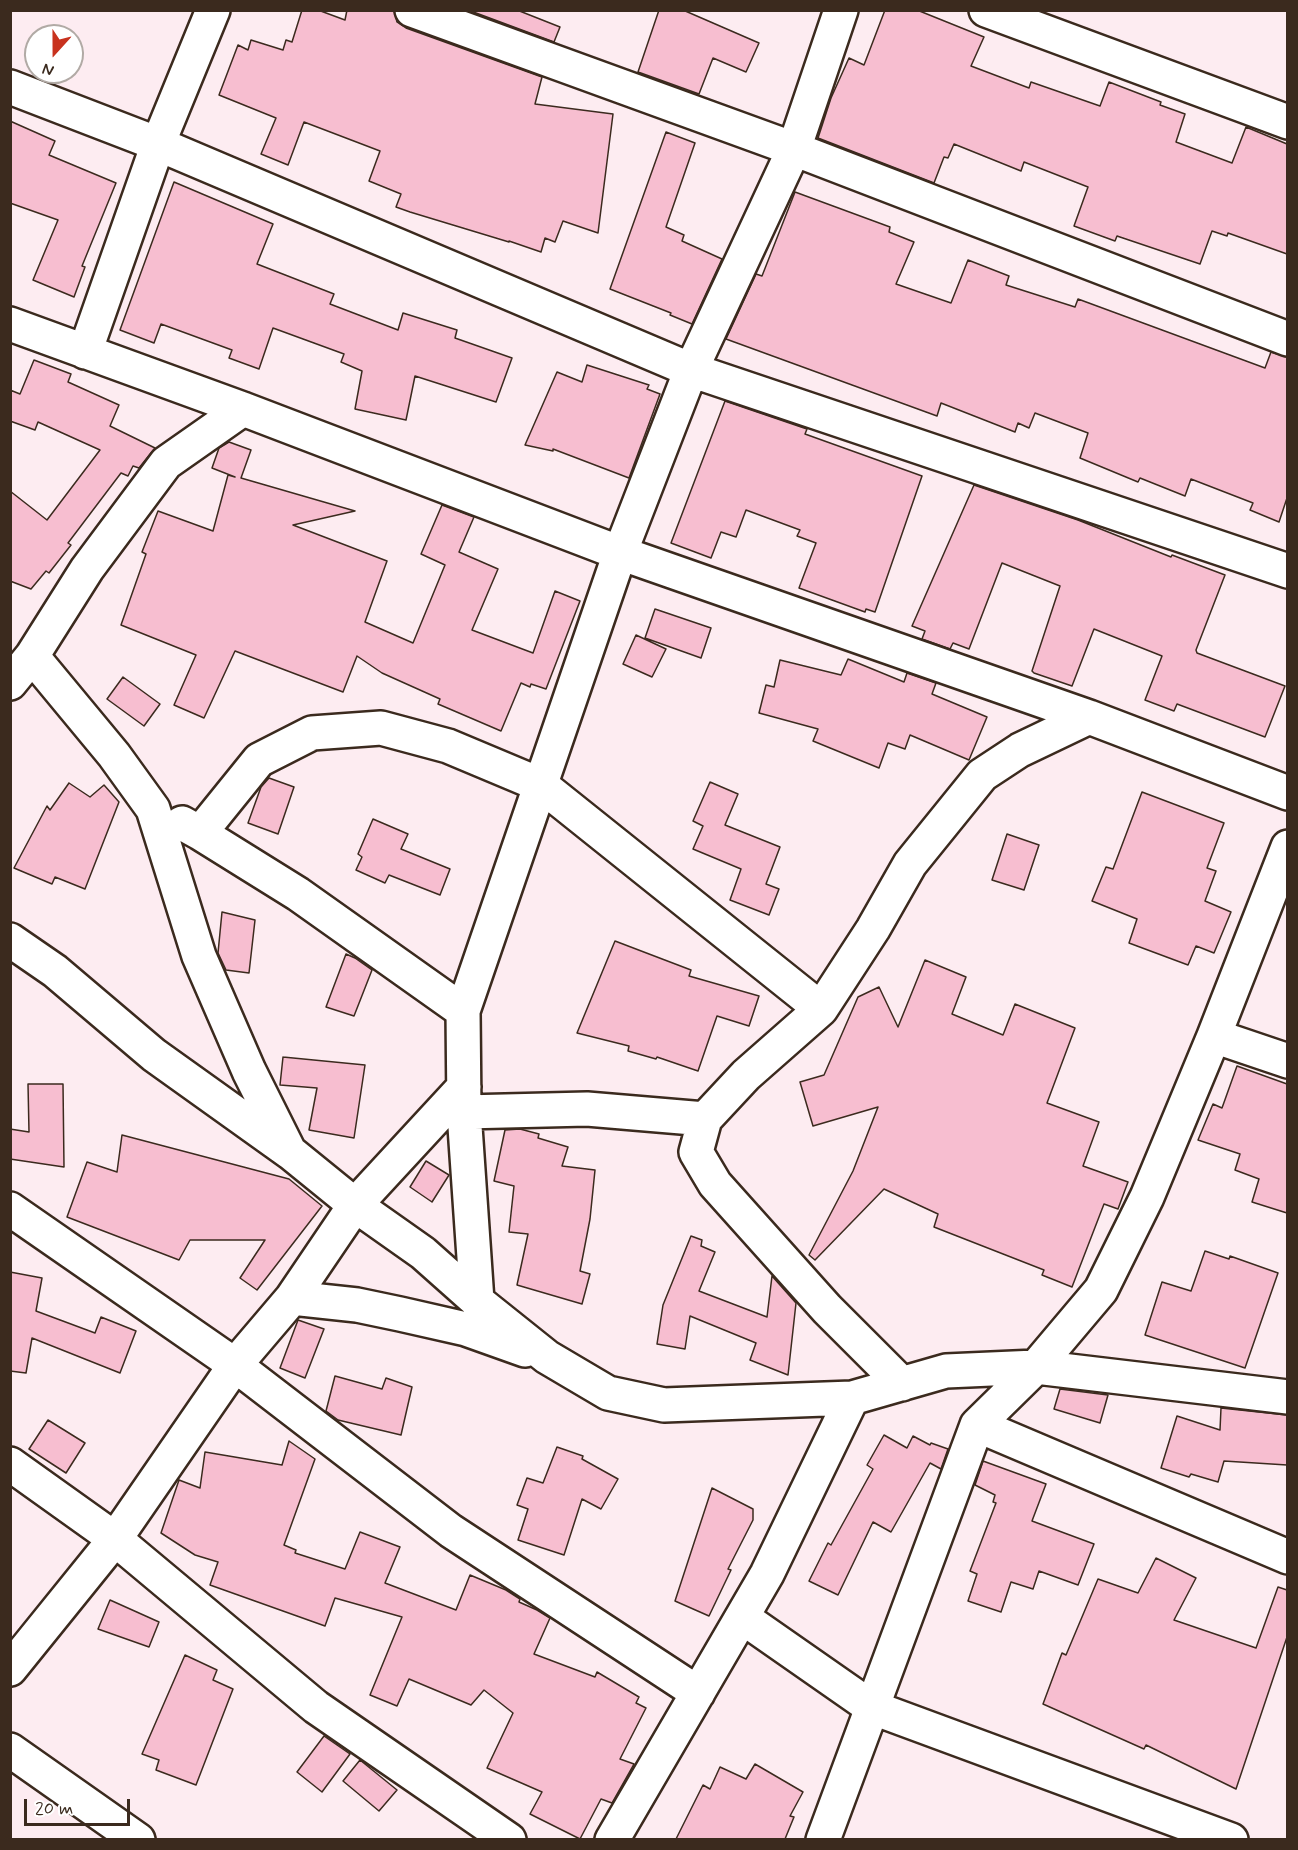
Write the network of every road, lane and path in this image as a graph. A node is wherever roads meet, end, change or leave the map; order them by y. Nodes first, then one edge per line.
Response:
1 (213, 10) edge
2 (412, 10) edge
3 (841, 10) edge
4 (986, 10) edge
5 (10, 87) edge
6 (1287, 122) edge
7 (158, 144) junction
8 (794, 149) junction
9 (10, 324) edge
10 (1287, 339) edge
11 (85, 352) junction
12 (691, 370) junction
13 (243, 409) junction
14 (620, 553) junction
15 (1287, 570) edge
16 (32, 656) junction
17 (10, 682) edge
18 (1089, 717) junction
19 (541, 785) junction
20 (1287, 793) edge
21 (153, 809) junction
22 (200, 833) junction
23 (1287, 847) edge
24 (10, 940) edge
25 (821, 1009) junction
26 (463, 1011) junction
27 (1214, 1036) junction
28 (1287, 1061) edge
29 (464, 1100) junction
30 (705, 1119) junction
31 (291, 1154) junction
32 (355, 1205) junction
33 (10, 1209) edge
34 (292, 1298) junction
35 (477, 1300) junction
36 (547, 1358) junction
37 (235, 1365) junction
38 (1036, 1367) junction
39 (902, 1384) junction
40 (1287, 1397) edge
41 (852, 1398) junction
42 (977, 1425) junction
43 (10, 1464) edge
44 (115, 1539) junction
45 (1287, 1557) edge
46 (742, 1617) junction
47 (10, 1669) edge
48 (698, 1693) junction
49 (871, 1707) junction
50 (10, 1750) edge
51 (138, 1839) edge
52 (509, 1839) edge
53 (612, 1839) edge
54 (823, 1839) edge
55 (1231, 1839) edge

1 - 7 street
2 - 8 street
3 - 8 street
4 - 6 street
5 - 7 street
7 - 11 street
7 - 12 street
8 - 10 street
8 - 12 street
9 - 11 street
11 - 13 street
12 - 14 street
12 - 15 street
13 - 14 street
13 - 16 street
14 - 18 street
14 - 19 street
16 - 17 street
16 - 21 street
18 - 20 street
18 - 25 street
19 - 22 street
19 - 25 street
19 - 26 street
21 - 22 street
21 - 31 street
22 - 26 street
23 - 27 street
24 - 31 street
25 - 30 street
26 - 29 street
27 - 28 street
27 - 38 street
29 - 30 street
29 - 32 street
29 - 35 street
30 - 39 street
31 - 32 street
32 - 34 street
32 - 35 street
33 - 37 street
34 - 36 street
34 - 37 street
35 - 36 street
36 - 41 street
37 - 44 street
37 - 48 street
38 - 39 street
38 - 40 street
38 - 42 street
39 - 41 street
41 - 46 street
42 - 45 street
42 - 49 street
43 - 44 street
44 - 47 street
44 - 52 street
46 - 48 street
46 - 49 street
48 - 53 street
49 - 54 street
49 - 55 street
50 - 51 street

